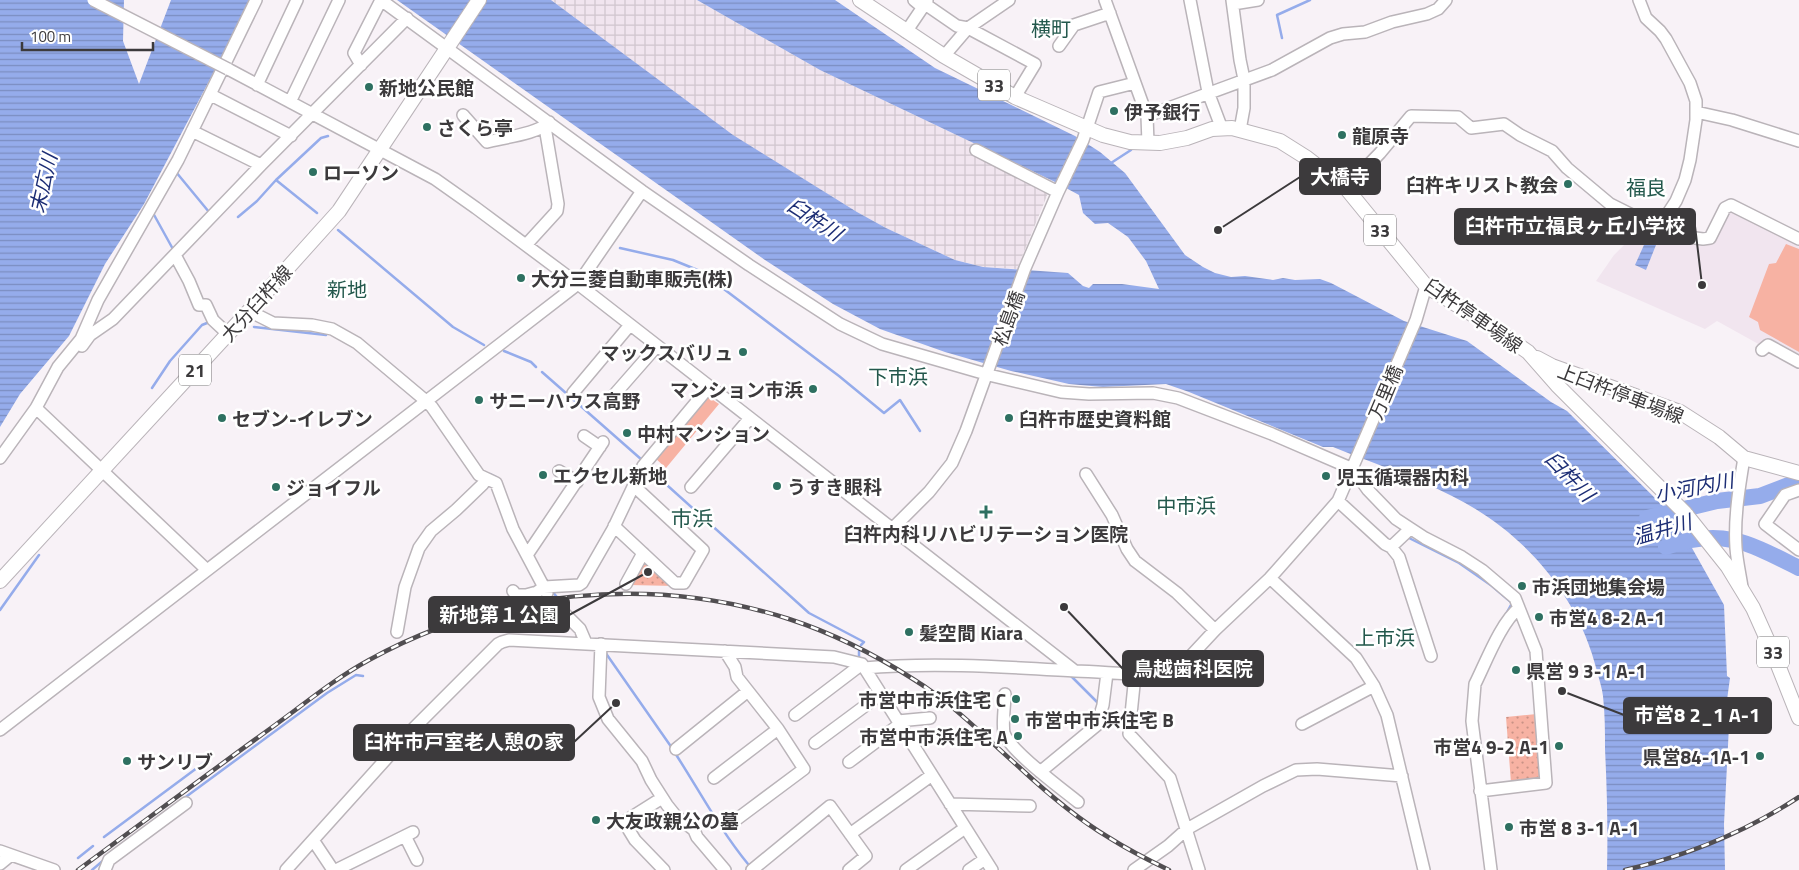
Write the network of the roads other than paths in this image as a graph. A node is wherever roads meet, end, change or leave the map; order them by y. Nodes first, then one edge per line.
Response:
1 (93, 0) edge
2 (256, 0) edge
3 (297, 0) edge
4 (339, 0) edge
5 (381, 0) edge
6 (479, 0) edge
7 (860, 0) edge
8 (914, 0) edge
9 (1009, 0) edge
10 (1106, 0) edge
11 (1190, 0) edge
12 (1258, 0) edge
13 (1446, 0) edge
14 (1639, 0) edge
15 (927, 2) edge
16 (1232, 2) edge
17 (1110, 13) junction
18 (407, 18) junction
19 (968, 28) junction
20 (906, 32) junction
21 (449, 46) junction
22 (1059, 46) dead end
23 (944, 56) junction
24 (361, 65) junction
25 (1244, 79) junction
26 (1135, 83) junction
27 (257, 84) junction
28 (1208, 92) junction
29 (211, 95) junction
30 (1015, 97) junction
31 (290, 102) junction
32 (1696, 112) junction
33 (312, 114) junction
34 (463, 115) dead end
35 (1147, 116) junction
36 (547, 124) junction
37 (1222, 129) junction
38 (1240, 130) junction
39 (192, 131) junction
40 (1084, 134) junction
41 (291, 136) junction
42 (1799, 141) edge
43 (1148, 143) junction
44 (380, 150) junction
45 (976, 150) dead end
46 (260, 165) junction
47 (1346, 188) junction
48 (1059, 190) junction
49 (642, 191) junction
50 (1661, 224) junction
51 (1799, 239) edge
52 (526, 245) junction
53 (175, 256) junction
54 (578, 284) junction
55 (1426, 286) junction
56 (250, 312) junction
57 (630, 325) junction
58 (228, 334) junction
59 (657, 346) junction
60 (1762, 350) dead end
61 (1528, 352) junction
62 (1799, 362) edge
63 (989, 371) junction
64 (1582, 377) junction
65 (50, 383) junction
66 (709, 387) junction
67 (573, 394) dead end
68 (614, 395) dead end
69 (1570, 398) junction
70 (426, 401) junction
71 (36, 408) junction
72 (750, 418) junction
73 (584, 436) dead end
74 (0, 458) edge
75 (1744, 458) junction
76 (1354, 466) junction
77 (102, 471) junction
78 (559, 471) dead end
79 (1797, 471) edge
80 (1086, 474) dead end
81 (485, 479) junction
82 (577, 482) junction
83 (634, 486) junction
84 (691, 487) dead end
85 (1799, 490) edge
86 (1338, 501) junction
87 (614, 526) junction
88 (892, 528) junction
89 (1410, 529) junction
90 (1391, 547) junction
91 (1799, 550) edge
92 (530, 552) junction
93 (643, 552) junction
94 (207, 570) junction
95 (1270, 578) junction
96 (0, 581) edge
97 (626, 584) dead end
98 (1742, 589) junction
99 (546, 590) junction
100 (513, 591) dead end
101 (555, 604) dead end
102 (1519, 608) junction
103 (1215, 630) junction
104 (397, 632) dead end
105 (586, 643) junction
106 (601, 644) junction
107 (725, 651) junction
108 (1431, 656) dead end
109 (863, 666) junction
110 (1075, 671) junction
111 (1107, 673) junction
112 (1135, 675) junction
113 (1374, 686) junction
114 (748, 691) junction
115 (881, 694) junction
116 (1005, 694) dead end
117 (795, 715) dead end
118 (930, 718) dead end
119 (1799, 718) edge
120 (899, 723) junction
121 (1302, 724) dead end
122 (0, 730) edge
123 (778, 730) junction
124 (816, 744) dead end
125 (676, 749) dead end
126 (849, 762) dead end
127 (1040, 772) junction
128 (932, 775) junction
129 (1402, 776) junction
130 (714, 778) dead end
131 (1480, 791) junction
132 (662, 798) junction
133 (1078, 802) dead end
134 (186, 803) dead end
135 (950, 804) junction
136 (1030, 806) dead end
137 (733, 822) dead end
138 (965, 828) junction
139 (1187, 829) junction
140 (850, 834) junction
141 (313, 840) junction
142 (5, 853) edge
143 (985, 859) junction
144 (417, 860) dead end
145 (0, 864) edge
146 (54, 870) edge
147 (105, 870) edge
148 (286, 870) edge
149 (335, 870) edge
150 (664, 870) edge
151 (725, 870) edge
152 (752, 870) edge
153 (848, 870) edge
154 (906, 870) edge
155 (969, 870) edge
156 (992, 870) edge
157 (1134, 870) edge
158 (1199, 870) edge
159 (1424, 870) edge
160 (1491, 870) edge

1 - 27 street, bridge
2 - 29 street
3 - 27 street
4 - 31 street
5 - 18 street
5 - 24 street
6 - 21 main road, 大分臼杵線 / 21
7 - 20 main road, 臼杵停車場線 / 33
8 - 15 street
9 - 19 street
10 - 17 street
11 - 28 street
12 - 16 street
13 - 25 street
14 - 32 street
15 - 19 street
15 - 20 street
16 - 25 street
17 - 22 street
17 - 26 street
18 - 21 street
18 - 24 street
19 - 23 street
19 - 30 street
20 - 23 main road, 臼杵停車場線 / 33
21 - 36 street
21 - 44 main road, 大分臼杵線 / 21
23 - 30 main road, 臼杵停車場線 / 33
24 - 33 street
25 - 28 street
25 - 38 street
26 - 35 street
26 - 40 street, 松島橋
27 - 31 street
28 - 35 street
28 - 37 street
29 - 39 street
29 - 41 street
30 - 40 main road, 臼杵停車場線 / 33
31 - 33 street
32 - 42 street
32 - 50 street
33 - 41 street
33 - 44 street
34 - 36 street
35 - 43 street
36 - 49 street
36 - 52 street
37 - 38 main road, 臼杵停車場線 / 33
37 - 43 main road, 臼杵停車場線 / 33
38 - 47 main road, 臼杵停車場線 / 33
39 - 46 street
39 - 65 street
40 - 43 main road, 臼杵停車場線 / 33
40 - 48 street, 松島橋
41 - 46 street
44 - 52 street
44 - 56 main road, 大分臼杵線 / 21
45 - 48 street
46 - 53 street
47 - 50 street
47 - 55 main road, 臼杵停車場線 / 33
48 - 63 street, 松島橋
49 - 54 street
49 - 63 street
50 - 51 street
52 - 54 street
53 - 58 street
53 - 65 street
54 - 57 street
54 - 70 street
55 - 61 main road, 臼杵停車場線 / 33
55 - 76 street, 万里橋
56 - 58 main road, 大分臼杵線 / 21
56 - 70 street
57 - 59 street
57 - 67 street
58 - 77 main road, 大分臼杵線 / 21
59 - 66 street
59 - 68 street
60 - 62 street
61 - 64 main road, 上臼杵停車場線
61 - 69 main road, 臼杵停車場線 / 33
63 - 76 street
63 - 88 street, 松島橋
64 - 69 main road
64 - 75 main road, 上臼杵停車場線
65 - 71 street
66 - 72 street
66 - 83 street
69 - 98 main road, 臼杵停車場線 / 33
70 - 81 street
70 - 94 street
71 - 74 street
71 - 77 street
72 - 84 street
72 - 88 street
73 - 82 street
75 - 79 main road, 上臼杵停車場線
75 - 98 street
76 - 86 street, 万里橋
76 - 89 street
77 - 94 street
77 - 96 main road, 大分臼杵線 / 21
78 - 82 street
80 - 103 street
81 - 92 street
81 - 104 street
82 - 92 street
83 - 87 street
83 - 93 street
85 - 91 street
86 - 90 street
86 - 95 street, 万里橋
87 - 93 street
87 - 99 street
88 - 110 street
89 - 90 street
89 - 102 street
90 - 108 street
92 - 99 street
93 - 97 street
94 - 122 street
95 - 103 street, 万里橋
95 - 113 street
98 - 119 main road, 33
99 - 100 street
101 - 105 street
102 - 131 street
102 - 131 street
103 - 112 street, 万里橋
105 - 106 street
105 - 141 street
106 - 107 street
106 - 132 street
107 - 109 street
107 - 114 street
109 - 110 street, 万里橋
109 - 115 street
109 - 117 street
110 - 111 street, 万里橋
111 - 112 street, 万里橋
111 - 127 street
112 - 139 street
113 - 121 street
113 - 129 street
114 - 123 street
114 - 125 street
115 - 120 street
115 - 124 street
116 - 127 street
118 - 120 street
120 - 126 street
120 - 128 street
123 - 130 street
123 - 137 street
127 - 133 street
128 - 135 street
128 - 140 street
129 - 139 street
129 - 159 street
131 - 160 street
132 - 150 street
132 - 151 street
134 - 147 street
135 - 136 street
135 - 138 street
138 - 143 street
138 - 154 street
139 - 157 street
139 - 158 street
140 - 152 street
140 - 153 street
141 - 148 street
141 - 149 street
142 - 145 street
142 - 146 street
143 - 155 street
143 - 156 street
144 - 149 street

